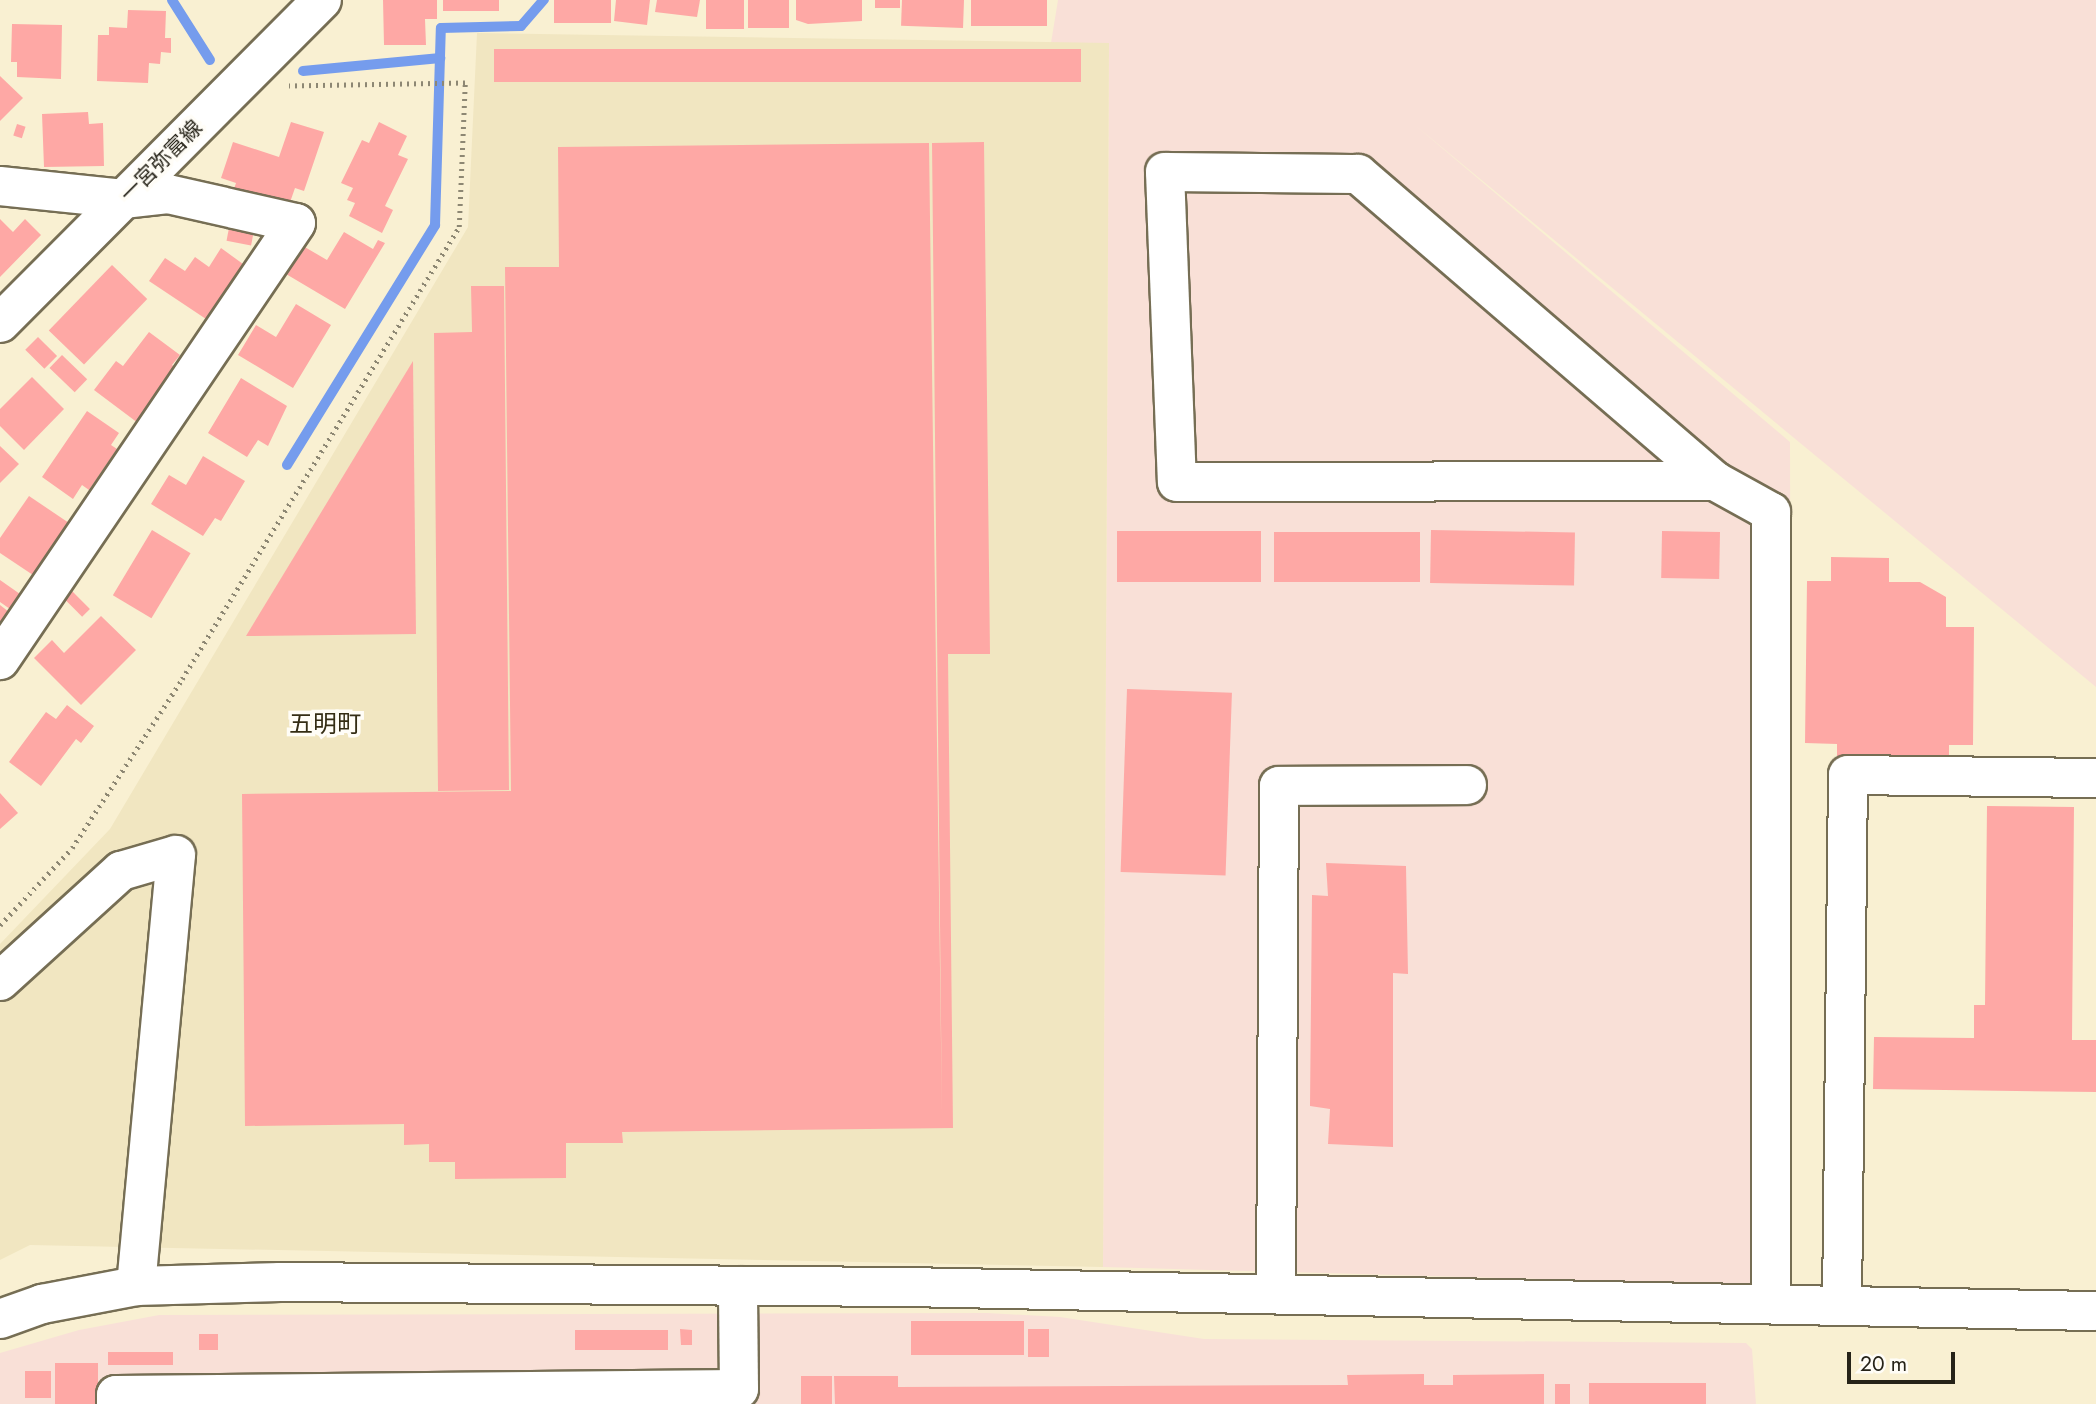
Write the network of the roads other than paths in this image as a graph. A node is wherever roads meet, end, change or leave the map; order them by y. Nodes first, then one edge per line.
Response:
1 (322, 0) edge
2 (0, 186) edge
3 (123, 199) junction
4 (0, 323) edge
5 (1715, 481) junction
6 (0, 660) edge
7 (2096, 778) edge
8 (1467, 785) dead end
9 (0, 981) edge
10 (136, 1286) junction
11 (738, 1286) junction
12 (1276, 1294) junction
13 (1771, 1303) junction
14 (1842, 1304) junction
15 (2096, 1311) edge
16 (0, 1319) edge
17 (116, 1404) edge

1 - 3 street, 一宮弥富線
2 - 3 street
3 - 4 street, 一宮弥富線
3 - 6 street
5 - 5 street
5 - 13 street
7 - 14 street
8 - 12 street
9 - 10 street
10 - 11 street
10 - 16 street
11 - 12 street
11 - 17 street
12 - 13 street
13 - 14 street
14 - 15 street

